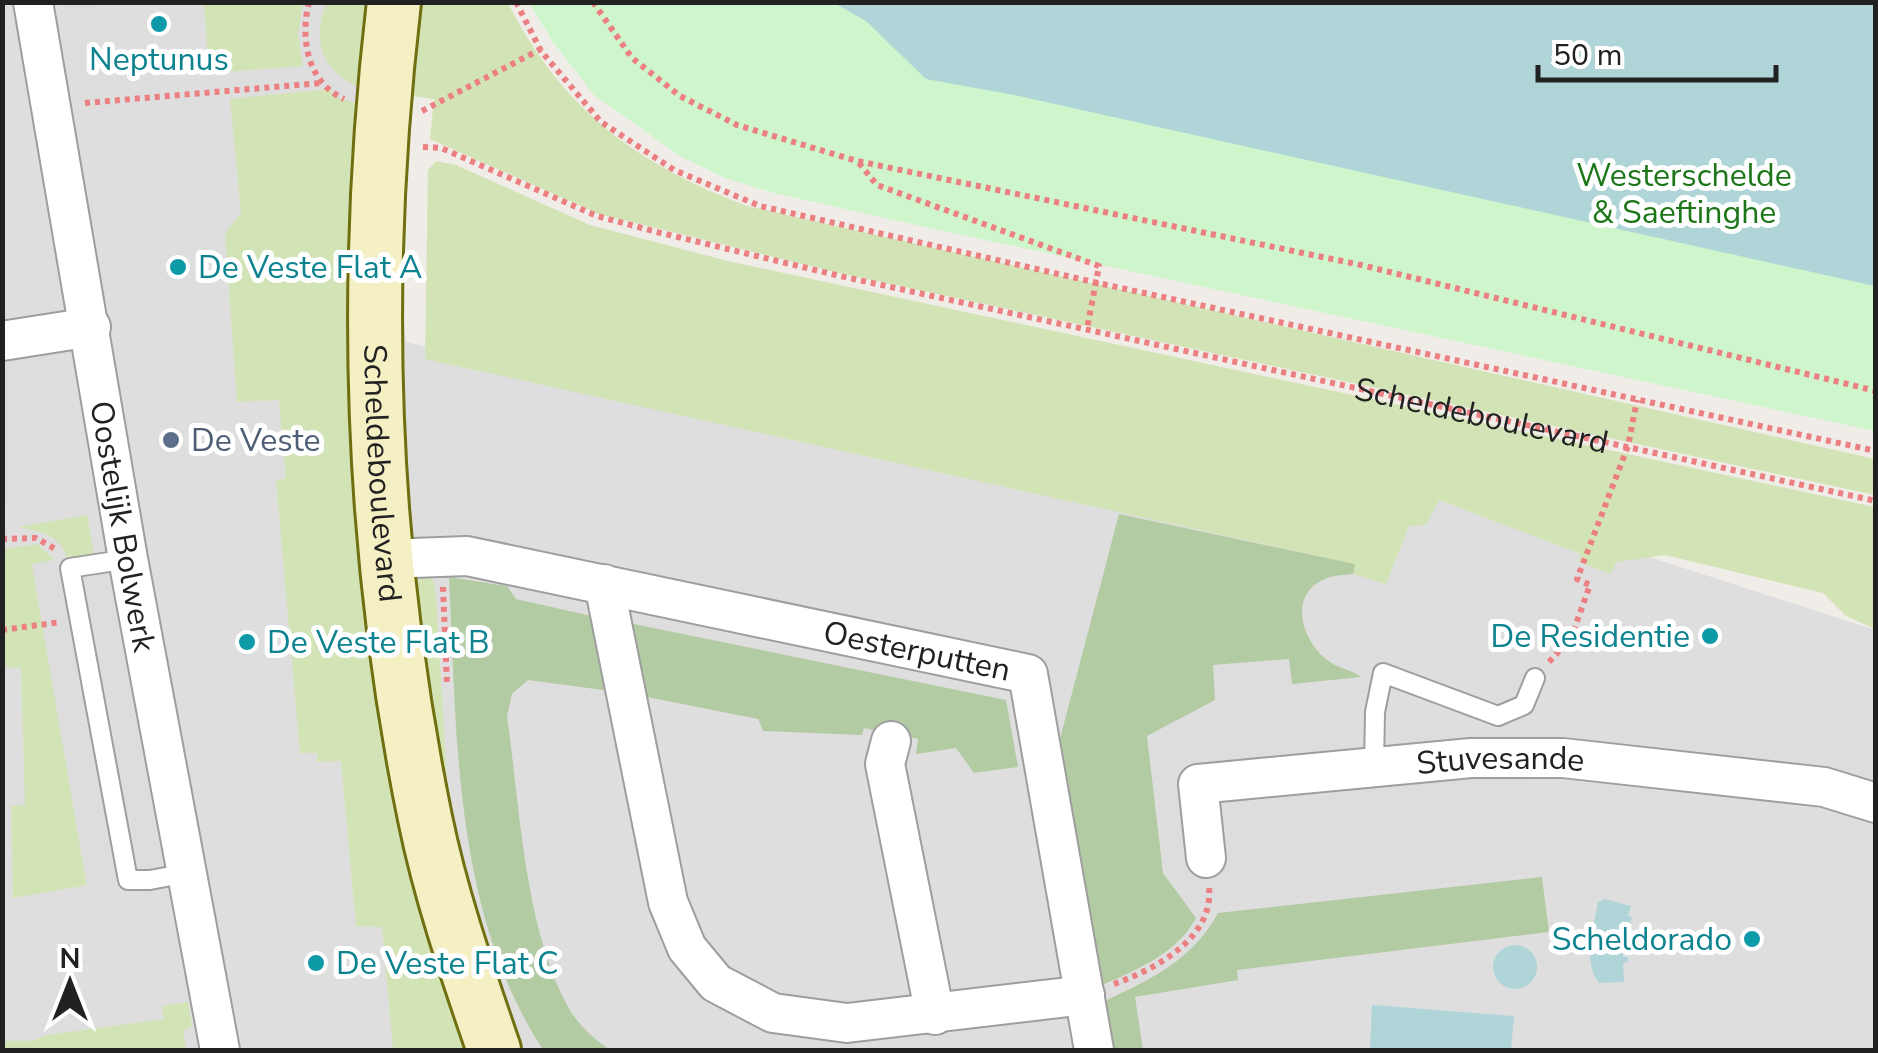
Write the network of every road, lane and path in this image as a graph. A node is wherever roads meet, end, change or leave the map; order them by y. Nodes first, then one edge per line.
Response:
1 (33, 2) edge
2 (309, 2) edge
3 (394, 2) edge
4 (516, 2) edge
5 (593, 2) edge
6 (541, 49) junction
7 (322, 82) junction
8 (51, 105) junction
9 (401, 109) junction
10 (417, 147) dead end
11 (857, 162) junction
12 (1098, 283) junction
13 (91, 327) junction
14 (1087, 328) junction
15 (2, 341) edge
16 (1876, 390) edge
17 (1637, 400) junction
18 (1628, 446) junction
19 (1876, 451) edge
20 (1876, 501) edge
21 (2, 539) edge
22 (384, 559) junction
23 (128, 560) junction
24 (70, 568) junction
25 (604, 584) junction
26 (78, 619) junction
27 (2, 630) edge
28 (1571, 638) dead end
29 (1535, 678) dead end
30 (890, 741) dead end
31 (1374, 766) junction
32 (1876, 802) edge
33 (1206, 858) joint
34 (187, 873) junction
35 (1085, 995) junction
36 (934, 1015) junction
37 (220, 1050) edge
38 (494, 1050) edge
39 (1094, 1050) edge

1 - 8 street, Oostelijk Bolwerk
2 - 7 path
3 - 9 main road, Scheldeboulevard
4 - 6 path, Scheldeboulevard
5 - 11 path
6 - 9 path
6 - 12 path, Scheldeboulevard
7 - 8 path
7 - 9 path
8 - 13 street, Oostelijk Bolwerk
9 - 22 main road, Scheldeboulevard
10 - 14 path, Scheldeboulevard
11 - 12 path
11 - 16 path
12 - 14 path
12 - 17 path, Scheldeboulevard
13 - 15 street
13 - 23 street, Oostelijk Bolwerk
14 - 18 path, Scheldeboulevard
17 - 18 path
17 - 19 path, Scheldeboulevard
18 - 20 path, Scheldeboulevard
18 - 28 path
21 - 24 path
22 - 25 street, Oesterputten
22 - 38 main road, Scheldeboulevard
23 - 24 lane
23 - 34 street, Oostelijk Bolwerk
24 - 26 lane
25 - 35 street, Oesterputten
25 - 36 street
26 - 27 path
26 - 34 lane
29 - 31 lane
30 - 36 street
31 - 32 street, Stuvesande
31 - 33 street, Stuvesande
33 - 35 path
34 - 37 street, Oostelijk Bolwerk
35 - 36 street
35 - 39 street, Oesterputten

